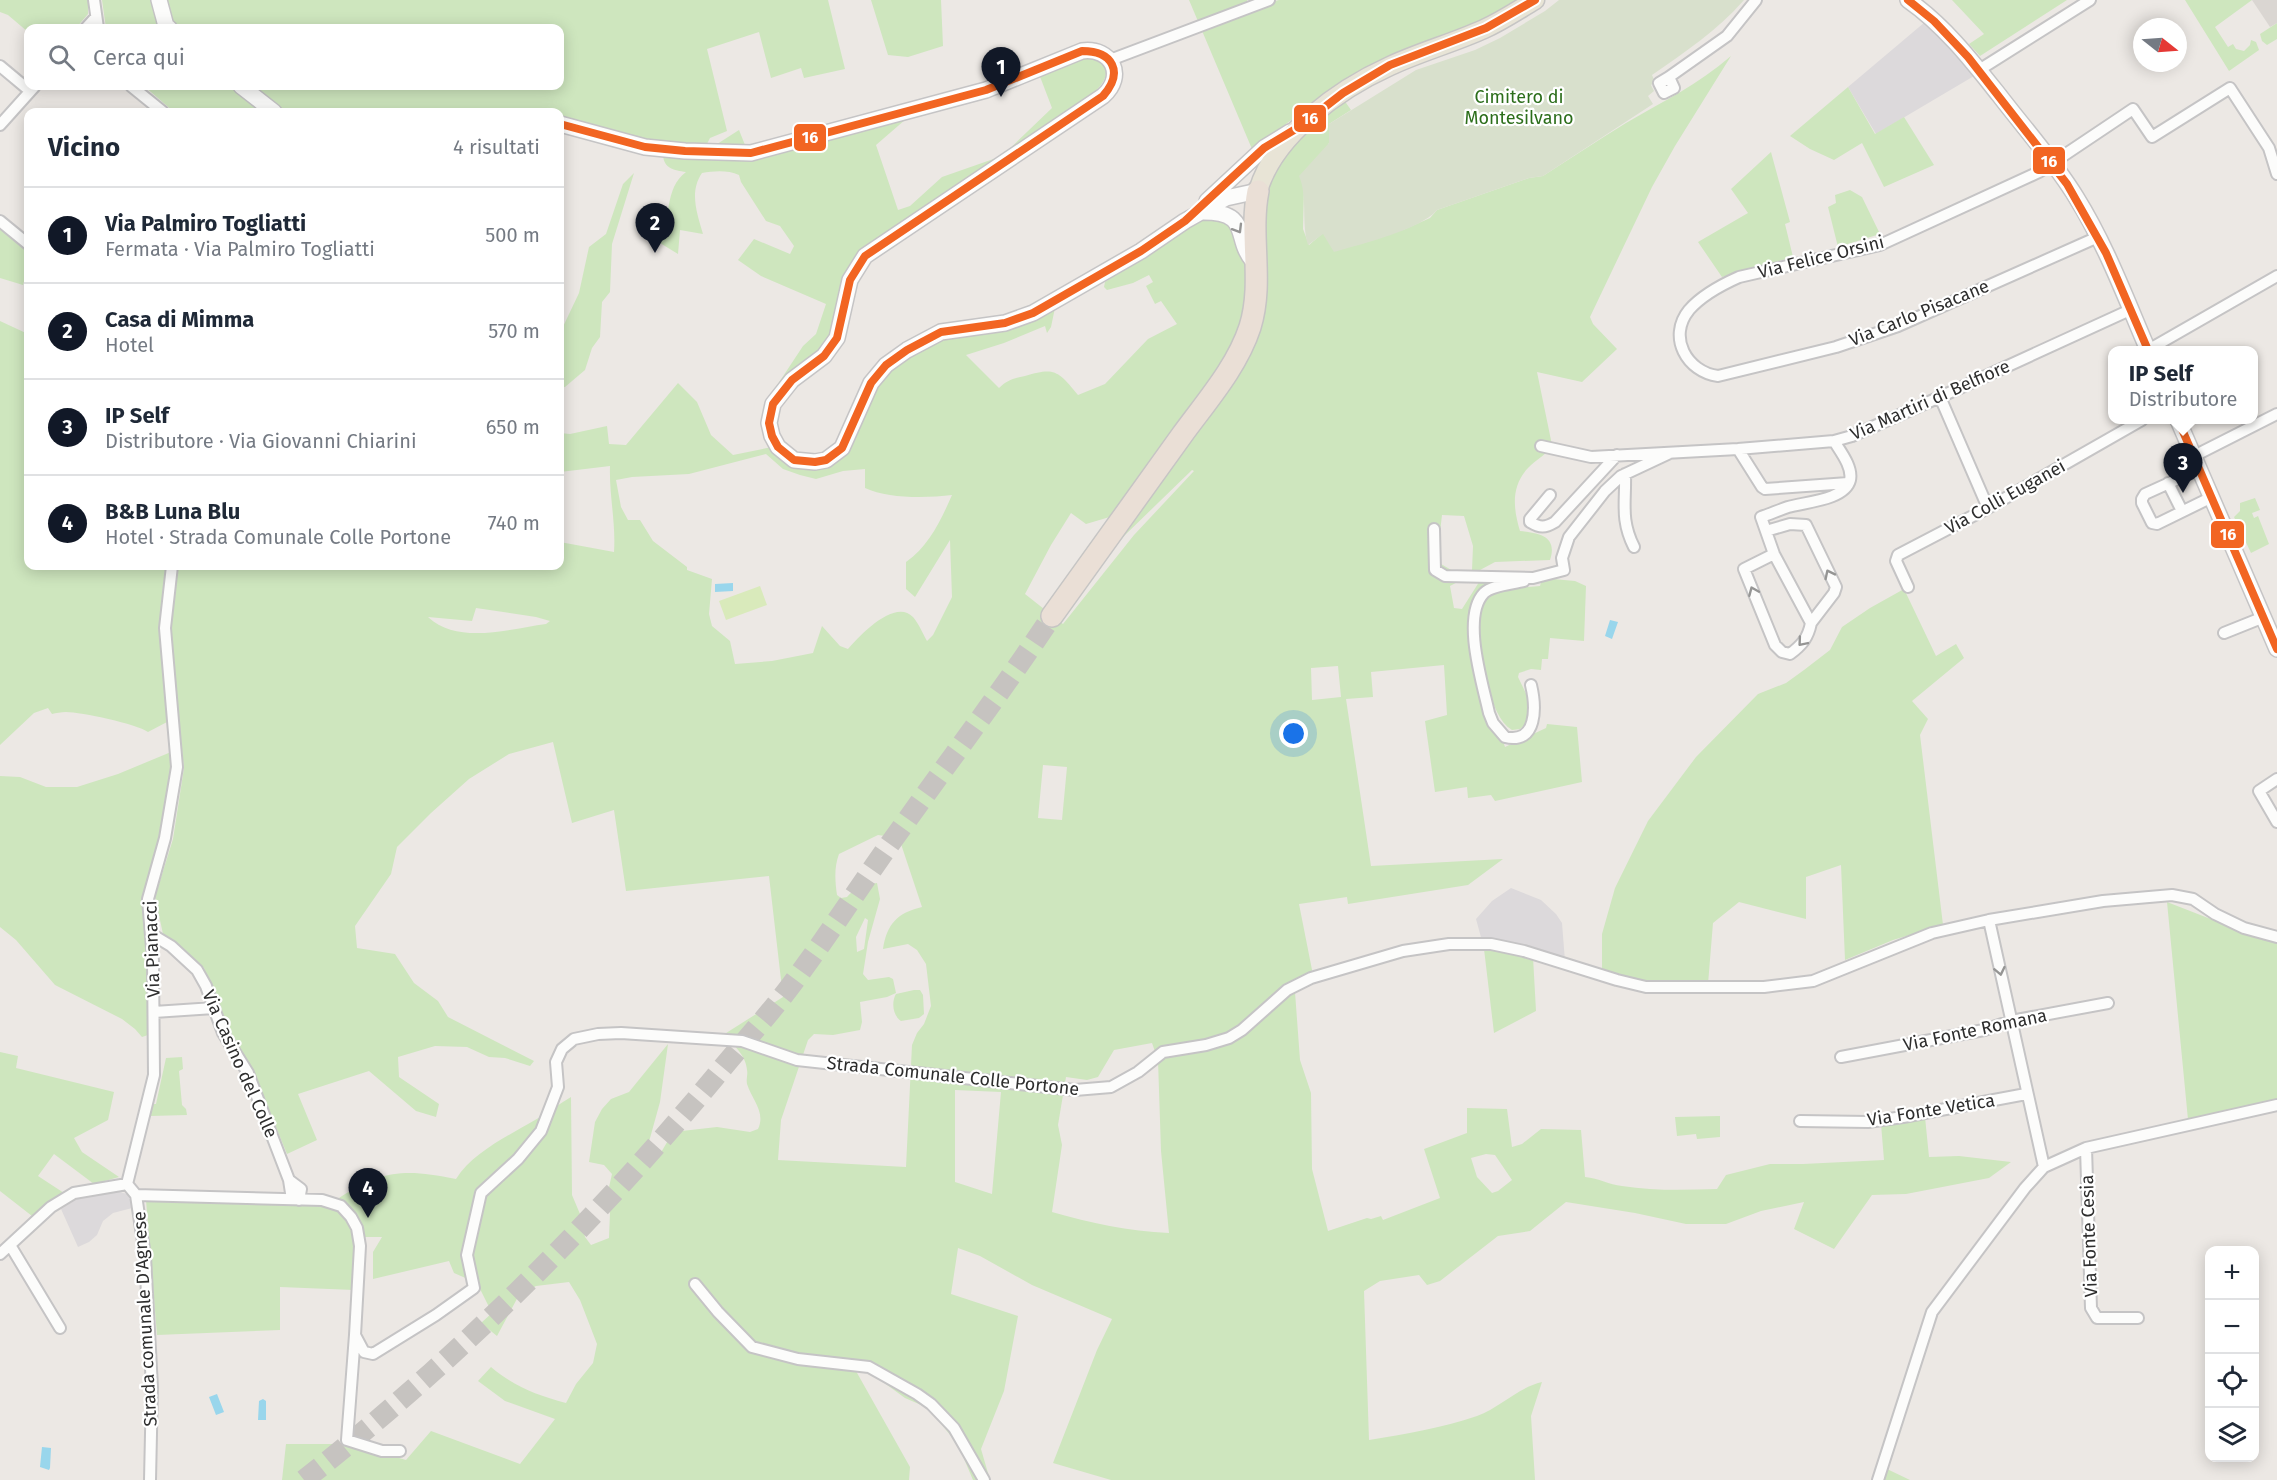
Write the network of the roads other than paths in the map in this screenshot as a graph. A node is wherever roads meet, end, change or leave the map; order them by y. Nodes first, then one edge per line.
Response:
1 (94, 0) edge
2 (159, 0) edge
3 (1269, 0) edge
4 (1535, 0) edge
5 (1908, 0) edge
6 (2090, 0) edge
7 (1757, 1) edge
8 (97, 23) edge
9 (168, 24) edge
10 (1110, 60) junction
11 (0, 66) edge
12 (1979, 70) junction
13 (1669, 77) dead end
14 (24, 82) edge
15 (31, 90) edge
16 (136, 90) edge
17 (246, 90) edge
18 (158, 108) edge
19 (269, 108) edge
20 (564, 125) edge
21 (0, 126) edge
22 (1299, 127) junction
23 (2053, 163) junction
24 (2277, 174) edge
25 (1258, 191) junction
26 (1206, 206) junction
27 (0, 221) edge
28 (2098, 237) junction
29 (24, 241) edge
30 (1257, 265) junction
31 (2277, 276) edge
32 (2130, 310) junction
33 (1680, 343) joint
34 (2146, 346) edge
35 (2155, 346) edge
36 (1940, 397) junction
37 (2277, 414) edge
38 (2135, 424) edge
39 (2180, 424) edge
40 (1834, 441) junction
41 (1541, 446) dead end
42 (1738, 449) junction
43 (1673, 452) junction
44 (1617, 455) junction
45 (2197, 462) junction
46 (1625, 474) junction
47 (1848, 483) junction
48 (2168, 483) junction
49 (1550, 495) dead end
50 (2212, 497) junction
51 (1988, 508) junction
52 (2182, 511) junction
53 (1434, 529) dead end
54 (1766, 531) junction
55 (1634, 547) dead end
56 (1774, 554) junction
57 (172, 570) edge
58 (1533, 578) junction
59 (1908, 587) dead end
60 (1052, 616) tunnel mouth
61 (2264, 617) junction
62 (1811, 623) junction
63 (2224, 633) dead end
64 (2277, 650) edge
65 (1531, 686) dead end
66 (2277, 779) edge
67 (2277, 822) edge
68 (1989, 920) junction
69 (151, 934) junction
70 (2277, 937) edge
71 (2108, 1003) dead end
72 (214, 1008) junction
73 (154, 1012) junction
74 (2011, 1022) junction
75 (1841, 1057) dead end
76 (2026, 1094) junction
77 (2277, 1105) edge
78 (1800, 1121) dead end
79 (2086, 1148) junction
80 (2044, 1167) junction
81 (127, 1184) junction
82 (136, 1195) junction
83 (299, 1200) junction
84 (10, 1245) junction
85 (0, 1254) edge
86 (695, 1284) dead end
87 (2138, 1318) dead end
88 (60, 1328) dead end
89 (355, 1335) junction
90 (400, 1451) dead end
91 (150, 1480) edge
92 (984, 1480) edge
93 (1878, 1480) edge

1 - 8 street
2 - 9 street
3 - 10 street
4 - 22 main road
5 - 12 street
6 - 12 street
7 - 13 street
10 - 20 street
10 - 26 street
11 - 14 street
12 - 23 street
15 - 21 street
16 - 18 street
17 - 19 street
22 - 25 main road
22 - 26 street
23 - 24 street, Via Felice Orsini
23 - 28 street
23 - 33 street, Via Felice Orsini
25 - 26 street
25 - 30 highway
26 -> 30 street
27 - 29 street
28 - 32 street
28 - 33 street, Via Carlo Pisacane
30 - 60 highway
31 - 35 street
32 - 34 street
32 - 36 street, Via Martiri di Belfiore
36 - 40 street, Via Martiri di Belfiore
36 - 51 street
37 - 45 street
38 - 51 street, Via Colli Euganei
39 - 45 street
40 - 42 street, Via Martiri di Belfiore
40 - 47 street
41 - 44 street, Via Martiri di Belfiore
42 - 43 street, Via Martiri di Belfiore
42 - 47 street
43 - 44 street, Via Martiri di Belfiore
43 - 46 street
44 - 49 street
45 - 48 street
45 - 50 street
46 - 55 street
46 - 58 street
47 - 54 street
48 - 52 street
48 - 52 street
50 - 52 street
50 - 61 street
51 - 59 street, Via Colli Euganei
53 - 58 street
54 - 56 street
62 -> 54 street
56 - 62 street
62 -> 56 street
57 - 69 street, Via Pianacci
58 - 65 street
61 - 63 street
61 - 64 street
66 - 67 street
68 - 70 street, Strada Comunale Colle Portone
68 -> 74 street
68 - 89 street, Strada Comunale Colle Portone
69 - 72 street, Via Casino del Colle
69 - 73 street, Via Pianacci
71 - 74 street, Via Fonte Romana
72 - 73 street
72 - 83 street, Via Casino del Colle
73 - 81 street, Via Pianacci
74 - 75 street, Via Fonte Romana
74 - 76 street
76 - 78 street, Via Fonte Vetica
76 - 80 street
77 - 79 street
79 - 80 street
79 - 87 street, Via Fonte Cesia
80 - 93 street
81 - 82 street
81 - 84 street
82 - 83 street
82 - 91 street, Strada comunale D'Agnese
83 - 89 street
84 - 85 street
84 - 88 street
86 - 92 street
89 - 90 street

